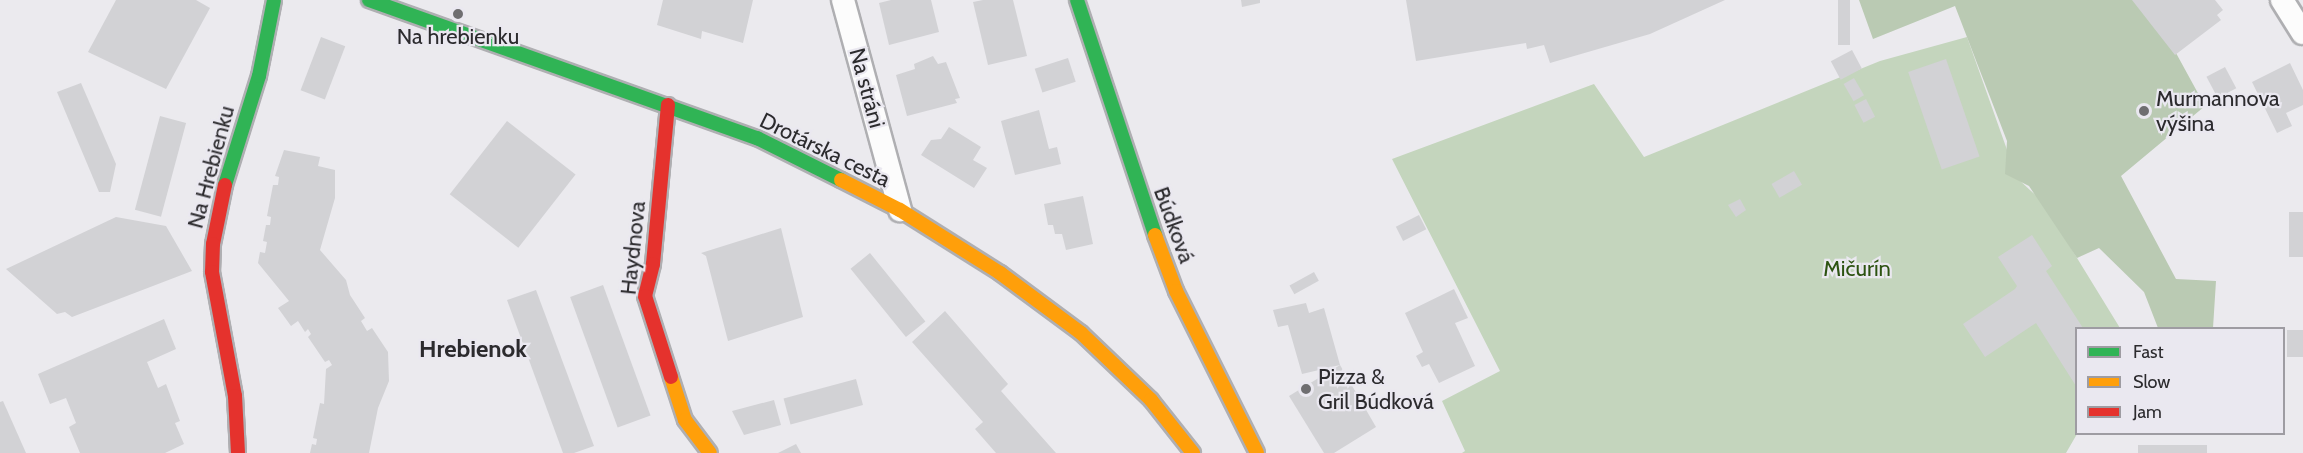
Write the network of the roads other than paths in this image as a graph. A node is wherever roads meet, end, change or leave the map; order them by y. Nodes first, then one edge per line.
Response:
1 (274, 0) edge
2 (369, 0) edge
3 (843, 0) edge
4 (1077, 0) edge
5 (2282, 0) edge
6 (2303, 33) edge
7 (668, 105) junction
8 (900, 210) junction
9 (238, 453) edge
10 (710, 453) edge
11 (1193, 453) edge
12 (1257, 453) edge

1 - 9 street, Na Hrebienku
2 - 7 street, Drotárska cesta
3 - 8 street, Na stráni
4 - 12 street, Búdková
5 - 6 street
7 - 8 street, Drotárska cesta
7 - 10 street, Haydnova
8 - 11 street, Drotárska cesta

